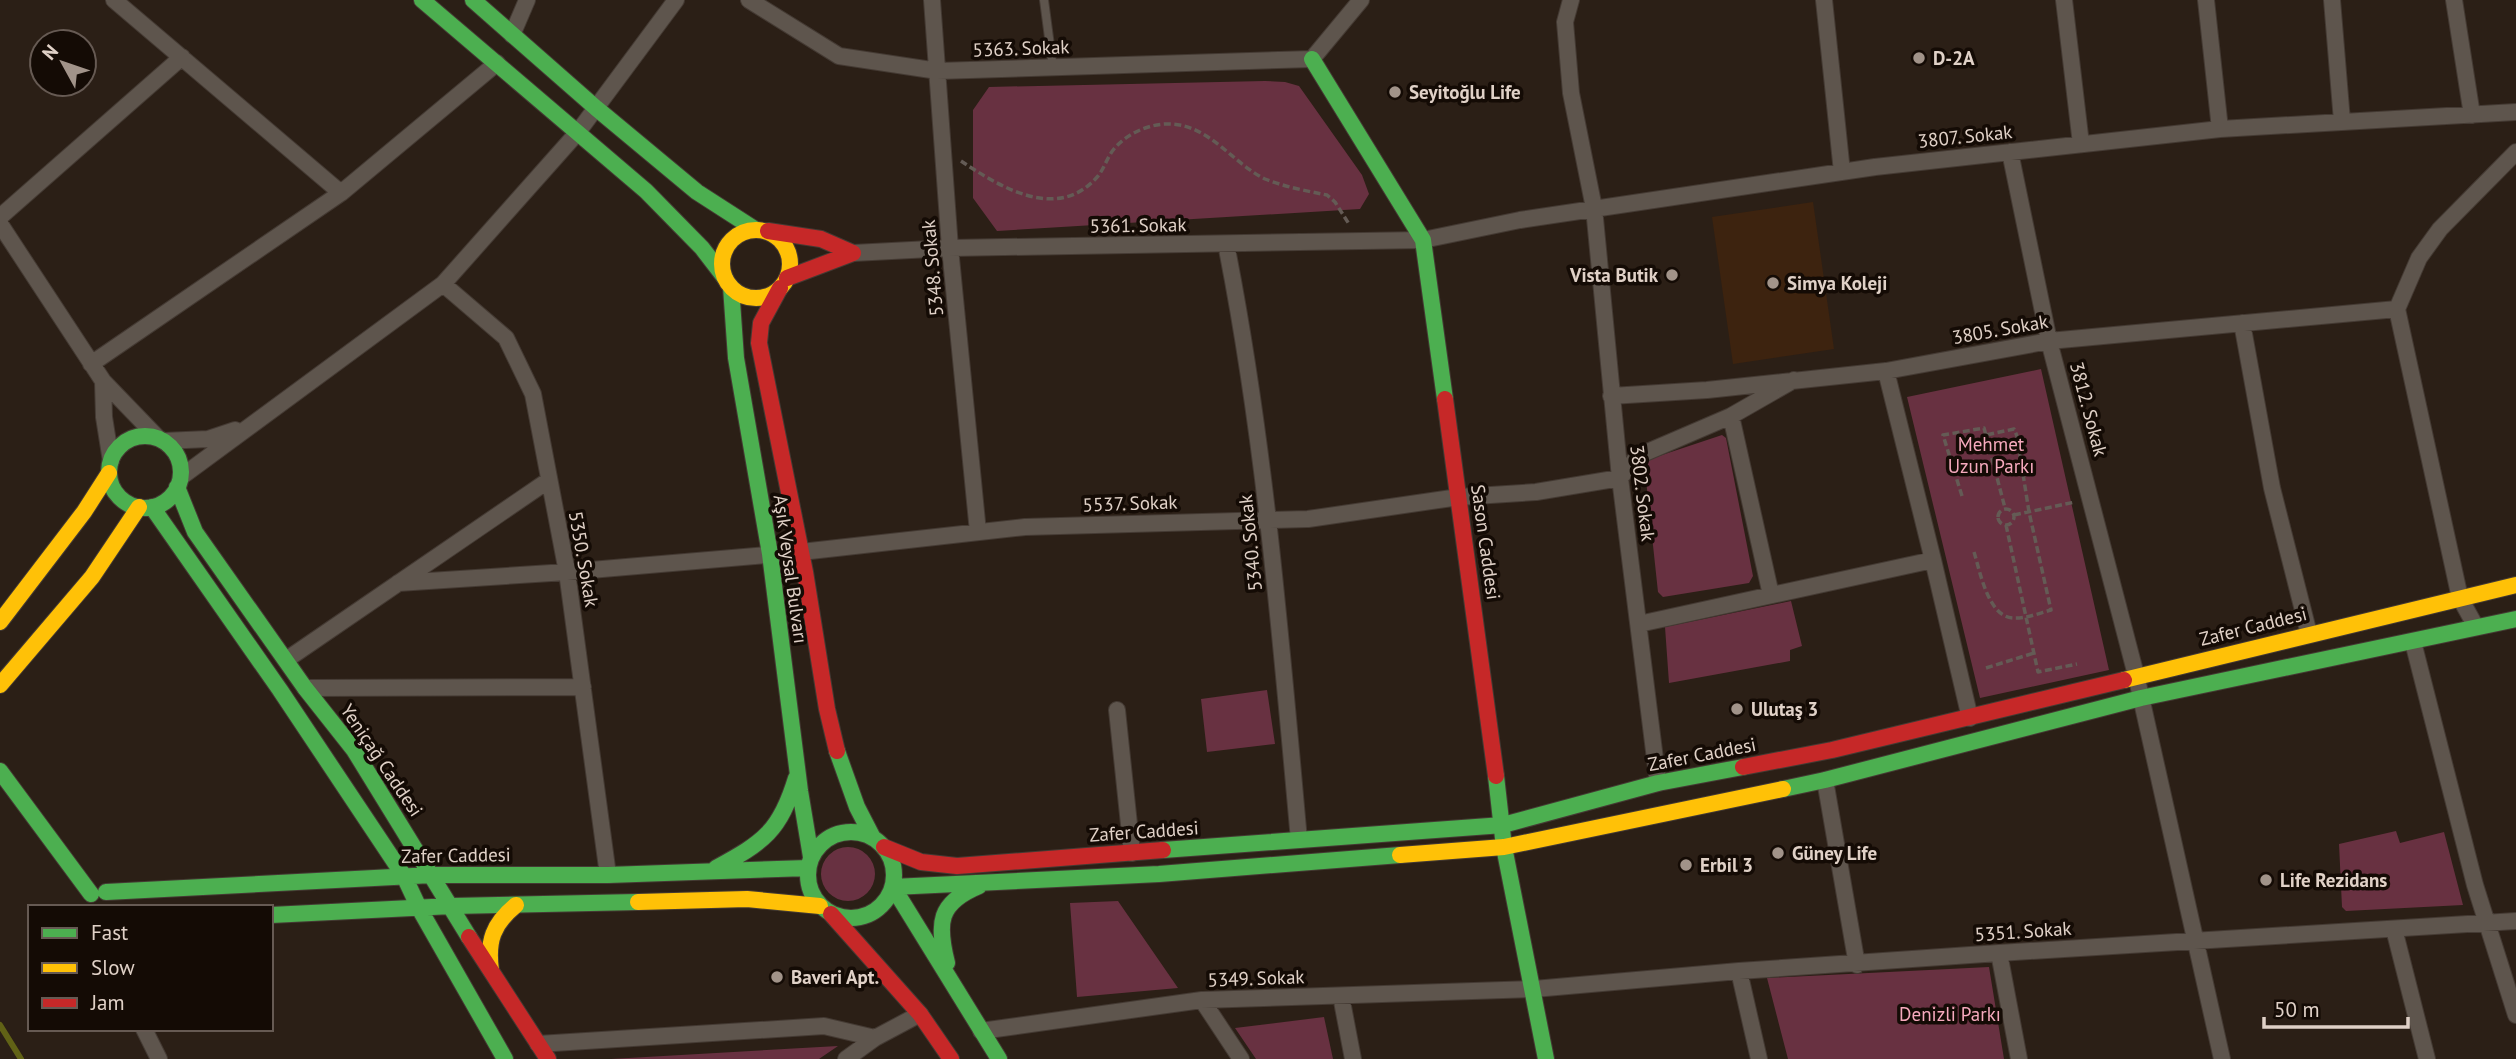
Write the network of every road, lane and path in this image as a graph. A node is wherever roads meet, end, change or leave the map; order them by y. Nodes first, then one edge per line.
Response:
1 (114, 0) edge
2 (422, 0) edge
3 (473, 0) edge
4 (527, 0) edge
5 (676, 0) edge
6 (749, 0) edge
7 (932, 0) edge
8 (1044, 0) edge
9 (1361, 0) edge
10 (1571, 0) edge
11 (1824, 0) edge
12 (2064, 0) edge
13 (2206, 0) edge
14 (2332, 0) edge
15 (2454, 0) edge
16 (513, 35) junction
17 (182, 57) junction
18 (1312, 59) junction
19 (498, 63) junction
20 (1053, 68) junction
21 (938, 71) junction
22 (596, 108) junction
23 (2516, 112) edge
24 (2472, 115) junction
25 (2342, 121) junction
26 (2220, 129) junction
27 (578, 132) junction
28 (2081, 144) junction
29 (944, 150) junction
30 (2010, 152) junction
31 (2516, 152) edge
32 (1842, 172) junction
33 (341, 193) junction
34 (1594, 208) junction
35 (0, 217) edge
36 (0, 224) edge
37 (762, 230) junction
38 (1423, 240) junction
39 (1360, 241) junction
40 (1226, 244) junction
41 (950, 248) junction
42 (852, 253) junction
43 (728, 282) junction
44 (784, 283) junction
45 (443, 284) junction
46 (2397, 309) junction
47 (2242, 323) junction
48 (2049, 341) junction
49 (91, 363) junction
50 (1886, 371) junction
51 (1794, 380) junction
52 (103, 381) junction
53 (1611, 396) junction
54 (1731, 415) junction
55 (254, 423) junction
56 (1986, 435) junction
57 (161, 440) junction
58 (110, 467) junction
59 (1620, 478) junction
60 (549, 480) junction
61 (179, 482) junction
62 (1962, 496) dead end
63 (1459, 497) junction
64 (2091, 498) junction
65 (146, 507) junction
66 (2005, 508) junction
67 (2029, 512) junction
68 (2014, 515) junction
69 (1270, 520) junction
70 (2006, 525) junction
71 (978, 532) junction
72 (801, 552) junction
73 (1974, 552) dead end
74 (770, 554) junction
75 (1934, 559) junction
76 (567, 572) junction
77 (398, 583) junction
78 (2516, 585) edge
79 (1771, 595) junction
80 (2460, 598) junction
81 (2026, 616) junction
82 (2516, 619) edge
83 (0, 622) edge
84 (1639, 624) junction
85 (2476, 626) junction
86 (2309, 634) junction
87 (2413, 642) junction
88 (2034, 653) junction
89 (286, 660) junction
90 (2077, 664) dead end
91 (1986, 668) dead end
92 (2136, 675) junction
93 (0, 685) edge
94 (583, 687) junction
95 (305, 688) junction
96 (2141, 698) junction
97 (1117, 710) dead end
98 (1970, 718) junction
99 (0, 771) edge
100 (797, 772) junction
101 (1825, 780) junction
102 (1658, 783) junction
103 (1503, 825) junction
104 (1299, 840) junction
105 (878, 843) junction
106 (1504, 846) junction
107 (1132, 853) junction
108 (810, 862) junction
109 (709, 872) junction
110 (432, 875) junction
111 (608, 875) junction
112 (404, 876) junction
113 (993, 882) junction
114 (893, 887) junction
115 (92, 898) edge
116 (122, 905) edge
117 (516, 905) junction
118 (452, 906) junction
119 (419, 908) junction
120 (825, 910) junction
121 (273, 915) edge
122 (2516, 921) edge
123 (2488, 924) junction
124 (2394, 929) junction
125 (2194, 941) junction
126 (1999, 953) junction
127 (1857, 965) junction
128 (1739, 971) junction
129 (492, 973) junction
130 (954, 986) junction
131 (1534, 989) junction
132 (1341, 996) junction
133 (1202, 1000) junction
134 (920, 1014) junction
135 (2516, 1015) edge
136 (145, 1031) edge
137 (981, 1031) junction
138 (876, 1038) junction
139 (538, 1044) junction
140 (159, 1059) edge
141 (505, 1059) edge
142 (548, 1059) edge
143 (846, 1059) edge
144 (951, 1059) edge
145 (999, 1059) edge
146 (1241, 1059) edge
147 (1353, 1059) edge
148 (1546, 1059) edge
149 (1759, 1059) edge
150 (2018, 1059) edge
151 (2222, 1059) edge
152 (2427, 1059) edge

1 - 17 street
2 - 19 main road
3 - 16 main road
4 - 16 street
5 - 22 street
6 - 21 street, 5363. Sokak
7 - 21 street, 5348. Sokak
8 - 20 lane
9 - 18 street
10 - 34 street, 3802. Sokak
11 - 32 street
12 - 28 street
13 - 26 street
14 - 25 street
15 - 24 street
16 - 22 main road
17 - 33 street
17 - 35 street
18 - 20 street, 5363. Sokak
18 - 38 main road, Sason Caddesi
19 - 27 main road
19 - 33 street
20 - 21 street, 5363. Sokak
21 - 29 street, 5348. Sokak
22 - 27 street
22 - 37 main road
23 - 24 street, 3807. Sokak
24 - 25 street, 3807. Sokak
25 - 26 street, 3807. Sokak
26 - 28 street, 3807. Sokak
27 - 43 main road
27 - 45 street
28 - 30 street, 3807. Sokak
29 - 39 path
29 - 41 street, 5348. Sokak
30 - 32 street, 3807. Sokak
30 - 48 street, 3812. Sokak
31 - 46 street
32 - 34 street, 3807. Sokak
33 - 49 street
34 - 38 street, 3807. Sokak
34 - 53 street, 3802. Sokak
36 - 49 street
37 - 42 main road
37 - 43 main road
37 - 44 main road
38 - 39 street, 5361. Sokak
38 - 63 main road, Sason Caddesi
39 - 40 street, 5361. Sokak
40 - 41 street, 5361. Sokak
40 - 69 street, 5340. Sokak
41 - 42 street, 5361. Sokak
41 - 71 street, 5348. Sokak
42 - 44 main road
43 - 44 main road
43 - 74 main road, Aşık Veysal Bulvarı
44 - 72 main road, Aşık Veysal Bulvarı
45 - 55 street
45 - 60 street, 5350. Sokak
46 - 47 street, 3805. Sokak
46 - 80 street
47 - 48 street, 3805. Sokak
47 - 86 street
48 - 50 street, 3805. Sokak
48 - 64 street, 3812. Sokak
49 - 52 street
50 - 51 street, 3805. Sokak
50 - 75 street
51 - 53 street, 3805. Sokak
51 - 54 street
52 - 57 street
52 - 58 street
53 - 59 street, 3802. Sokak
54 - 59 street
54 - 79 street
55 - 57 street
55 - 61 street
56 - 62 path
56 - 66 path
56 - 67 path
57 - 58 main road
57 - 61 main road
58 - 65 main road
58 - 83 main road
59 - 63 street, 5537. Sokak
59 - 84 street, 3802. Sokak
60 - 76 street, 5350. Sokak
60 - 77 street
61 - 65 main road
61 - 89 main road, Yeniçağ Caddesi
63 - 69 street, 5537. Sokak
63 - 103 main road, Sason Caddesi
64 - 67 path
64 - 92 street, 3812. Sokak
65 - 93 main road
65 - 112 main road
66 - 68 path
66 - 70 path
67 - 68 path
67 - 81 path
68 - 70 path
69 - 71 street, 5537. Sokak
69 - 104 street, 5340. Sokak
70 - 81 path
71 - 72 street, 5537. Sokak
72 - 74 street, 5537. Sokak
72 - 105 main road, Aşık Veysal Bulvarı
73 - 81 path
74 - 76 street, 5537. Sokak
74 - 100 main road, Aşık Veysal Bulvarı
75 - 79 street
75 - 98 street
76 - 77 street, 5537. Sokak
76 - 94 street, 5350. Sokak
77 - 89 street
78 - 80 main road, Zafer Caddesi
79 - 84 street
80 - 85 street
80 - 86 main road, Zafer Caddesi
81 - 88 path
82 - 85 main road
84 - 102 street, 3802. Sokak
85 - 87 main road
86 - 92 main road, Zafer Caddesi
87 - 96 main road
87 - 123 street
88 - 90 path
88 - 91 path
89 - 95 main road, Yeniçağ Caddesi
92 - 96 street, 3812. Sokak
92 - 98 main road, Zafer Caddesi
94 - 95 street
94 - 111 street, 5350. Sokak
95 - 110 main road, Yeniçağ Caddesi
96 - 101 main road
96 - 125 street, 3812. Sokak
97 - 107 street
98 - 102 main road, Zafer Caddesi
99 - 115 main road
100 - 108 main road, Aşık Veysal Bulvarı
100 - 109 main road
101 - 106 main road
101 - 127 street
102 - 103 main road, Zafer Caddesi
103 - 104 main road, Zafer Caddesi
103 - 106 main road, Sason Caddesi
104 - 107 main road, Zafer Caddesi
105 - 107 main road, Zafer Caddesi
105 - 108 main road
105 - 114 main road
106 - 113 main road
106 - 131 main road, Sason Caddesi
108 - 109 main road, Zafer Caddesi
108 - 120 main road
109 - 111 main road, Zafer Caddesi
110 - 111 main road, Zafer Caddesi
110 - 112 main road, Zafer Caddesi
110 - 118 main road, Yeniçağ Caddesi
112 - 115 main road, Zafer Caddesi
112 - 119 main road
113 - 114 main road
113 - 130 main road
114 - 120 main road
114 - 130 main road
115 - 116 main road
117 - 118 main road
117 - 120 main road
117 - 129 main road
118 - 119 main road
118 - 129 main road, Yeniçağ Caddesi
119 - 121 main road
119 - 141 main road
120 - 134 main road
122 - 123 street, 5351. Sokak
123 - 124 street, 5351. Sokak
123 - 135 street
124 - 125 street, 5351. Sokak
124 - 152 street
125 - 126 street, 5351. Sokak
125 - 151 street, 3812. Sokak
126 - 127 street, 5351. Sokak
126 - 150 street
127 - 128 street, 5351. Sokak
128 - 131 street, 5351. Sokak
128 - 149 street
129 - 139 main road, Yeniçağ Caddesi
130 - 137 main road
131 - 132 street, 5349. Sokak
131 - 148 main road, Sason Caddesi
132 - 133 street, 5349. Sokak
132 - 147 street
133 - 137 street, 5349. Sokak
133 - 146 street
134 - 138 street
134 - 144 main road
136 - 140 street
137 - 145 main road
138 - 139 street
138 - 143 street
139 - 142 main road, Yeniçağ Caddesi

